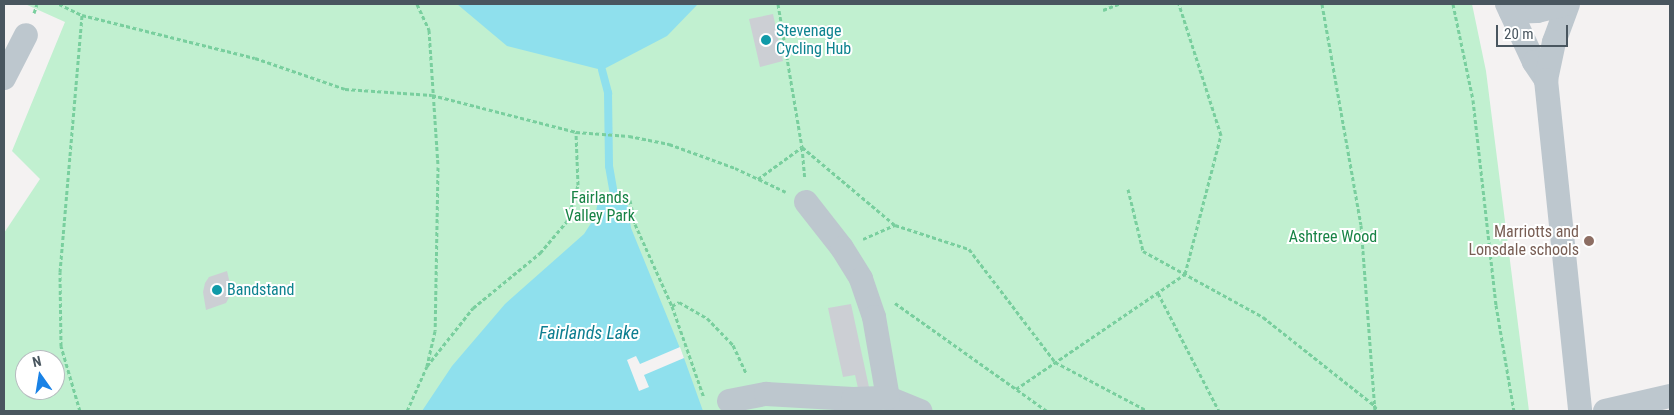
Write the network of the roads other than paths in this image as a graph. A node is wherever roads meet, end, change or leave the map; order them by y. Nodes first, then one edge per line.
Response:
1 (1567, 4) edge
2 (1509, 8) edge
3 (26, 34) dead end
4 (4, 78) edge
5 (1546, 80) junction
6 (806, 202) road end
7 (1670, 396) edge
8 (741, 398) road end
9 (888, 398) junction
10 (1640, 407) edge
11 (920, 411) edge
12 (1580, 411) edge
13 (1605, 411) edge

1 - 2 lane
1 - 5 lane
2 - 5 lane
3 - 4 lane
5 - 12 lane
6 - 9 lane
7 - 10 lane
8 - 9 lane
9 - 11 lane
10 - 13 lane

